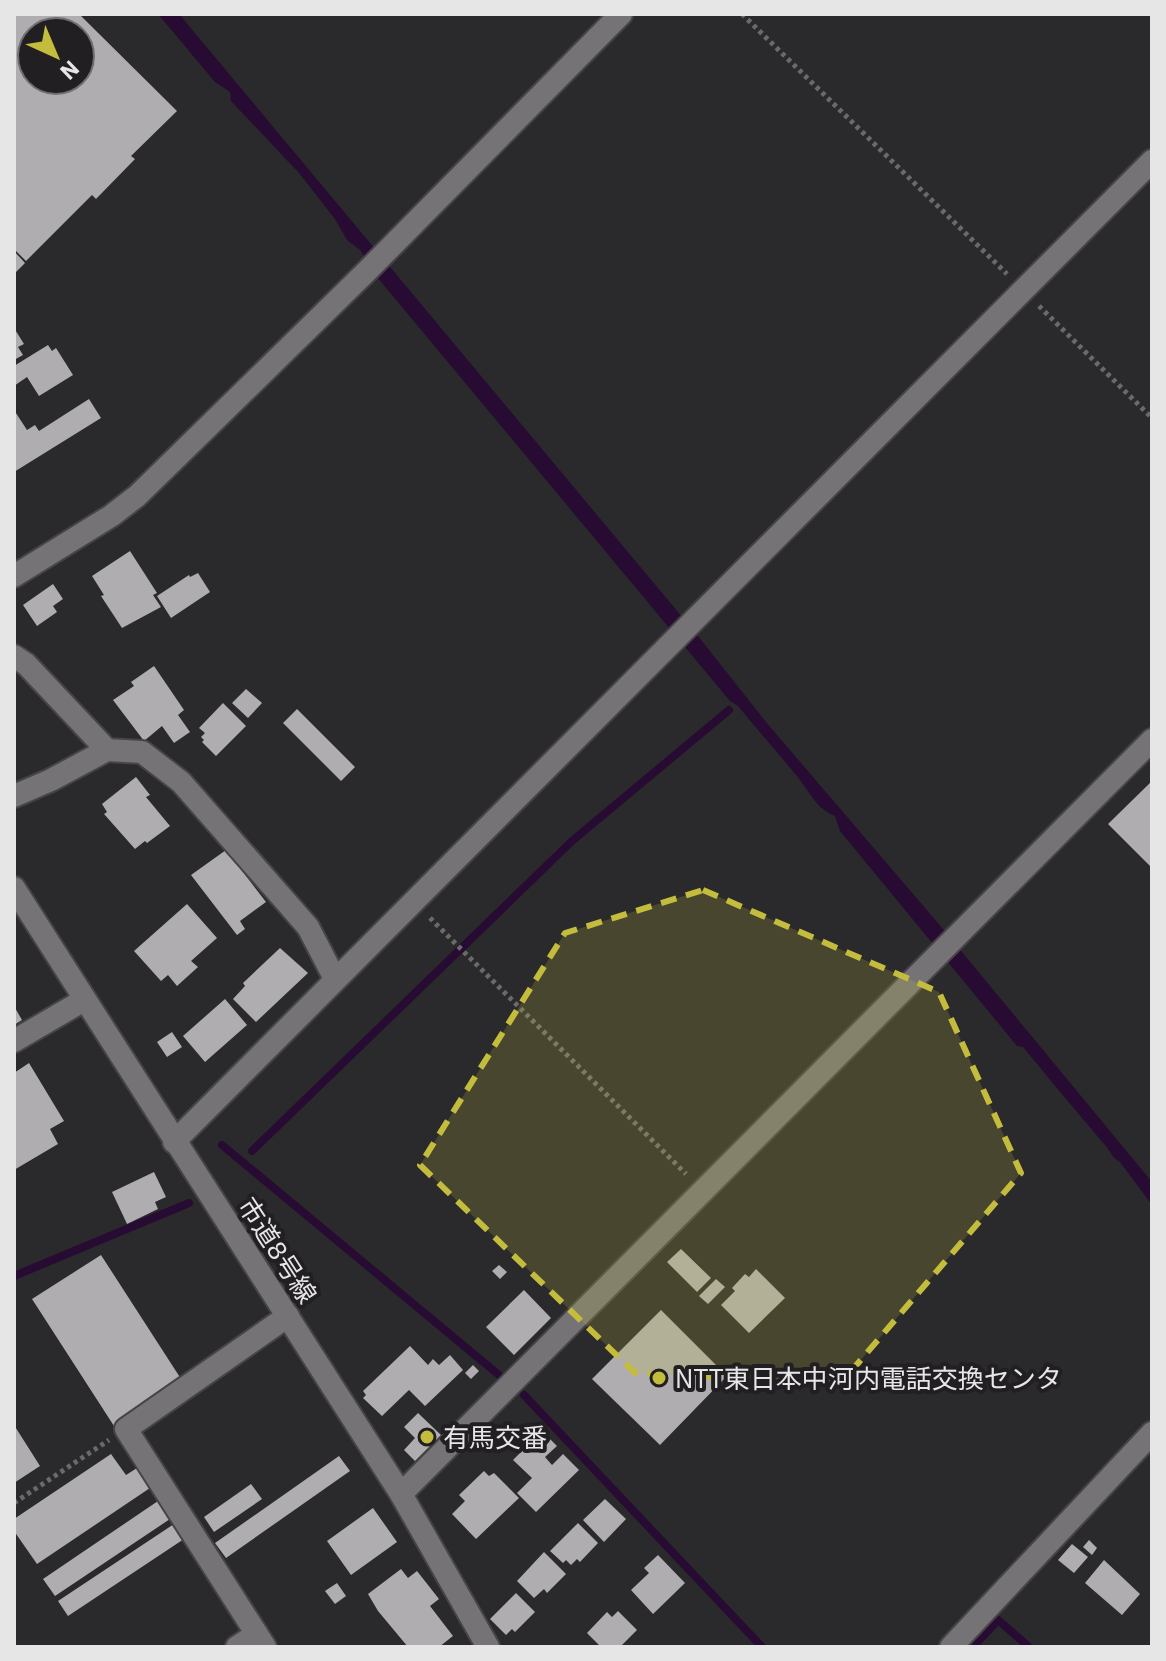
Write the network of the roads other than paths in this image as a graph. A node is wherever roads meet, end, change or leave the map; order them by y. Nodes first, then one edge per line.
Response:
1 (621, 14) edge
2 (1152, 161) edge
3 (14, 576) edge
4 (14, 656) edge
5 (1152, 740) edge
6 (107, 750) junction
7 (14, 796) edge
8 (14, 888) edge
9 (335, 979) junction
10 (84, 1000) junction
11 (14, 1041) edge
12 (174, 1142) junction
13 (288, 1316) junction
14 (1152, 1433) edge
15 (401, 1494) junction
16 (261, 1640) edge
17 (485, 1646) edge
18 (237, 1647) edge
19 (951, 1647) edge

1 - 3 street
2 - 9 street
4 - 6 street
5 - 15 street
6 - 7 street
6 - 9 street
8 - 10 street, 市道8号線
9 - 12 street
10 - 11 street
10 - 12 street, 市道8号線
12 - 13 street, 市道8号線
13 - 15 street, 市道8号線
13 - 16 street
14 - 19 street
15 - 17 street, 市道8号線
16 - 18 street

